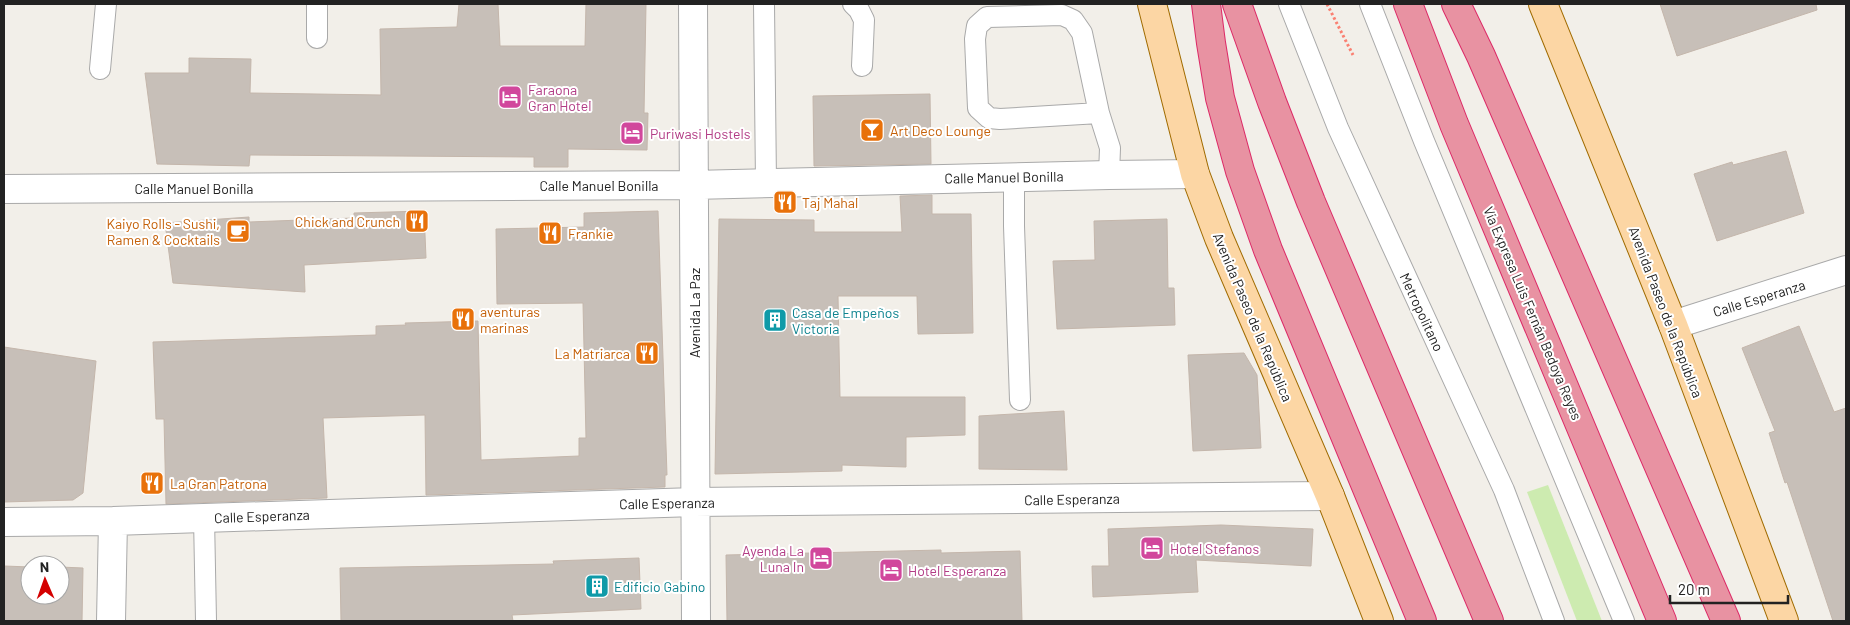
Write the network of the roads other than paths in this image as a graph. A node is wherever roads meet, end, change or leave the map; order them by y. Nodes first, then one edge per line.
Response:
1 (106, 4) edge
2 (317, 4) edge
3 (693, 4) edge
4 (764, 4) edge
5 (853, 4) edge
6 (1152, 4) edge
7 (1206, 4) edge
8 (1237, 4) edge
9 (1289, 4) edge
10 (1370, 4) edge
11 (1408, 4) edge
12 (1456, 4) edge
13 (1552, 11) edge
14 (317, 38) dead end
15 (862, 66) dead end
16 (100, 68) dead end
17 (1099, 113) junction
18 (1110, 174) junction
19 (1195, 174) junction
20 (1014, 177) junction
21 (766, 183) junction
22 (693, 184) junction
23 (4, 189) edge
24 (1846, 270) edge
25 (1673, 325) junction
26 (1020, 400) dead end
27 (1330, 496) junction
28 (695, 502) junction
29 (204, 517) junction
30 (113, 520) junction
31 (4, 522) edge
32 (111, 621) edge
33 (206, 621) edge
34 (696, 621) edge
35 (1379, 621) edge
36 (1422, 621) edge
37 (1489, 621) edge
38 (1554, 621) edge
39 (1624, 621) edge
40 (1662, 621) edge
41 (1726, 621) edge
42 (1784, 621) edge

1 - 16 lane
2 - 14 lane
3 - 22 street, Avenida La Paz
4 - 21 lane
5 - 15 lane
6 - 19 main road, Avenida Paseo de la República
7 - 36 highway
8 - 37 highway
9 - 38 lane, Metropolitano
10 - 39 lane
11 - 40 highway, Vía Expresa Luis Fernán Bedoya Reyes
12 - 41 highway
13 - 25 main road, Avenida Paseo de la República
17 - 17 lane
17 - 18 lane
18 - 19 street, Calle Manuel Bonilla
18 - 20 street, Calle Manuel Bonilla
19 - 27 main road, Avenida Paseo de la República
20 - 21 street, Calle Manuel Bonilla
20 - 26 lane
21 - 22 street, Calle Manuel Bonilla
22 - 23 street, Calle Manuel Bonilla
22 - 28 street, Avenida La Paz
24 - 25 street, Calle Esperanza
25 - 42 main road, Avenida Paseo de la República
27 - 28 street, Calle Esperanza
27 - 35 main road, Avenida Paseo de la República
28 - 29 street, Calle Esperanza
28 - 34 street, Avenida La Paz
29 - 30 street, Calle Esperanza
29 - 33 lane
30 - 31 street, Calle Esperanza
30 - 32 street

